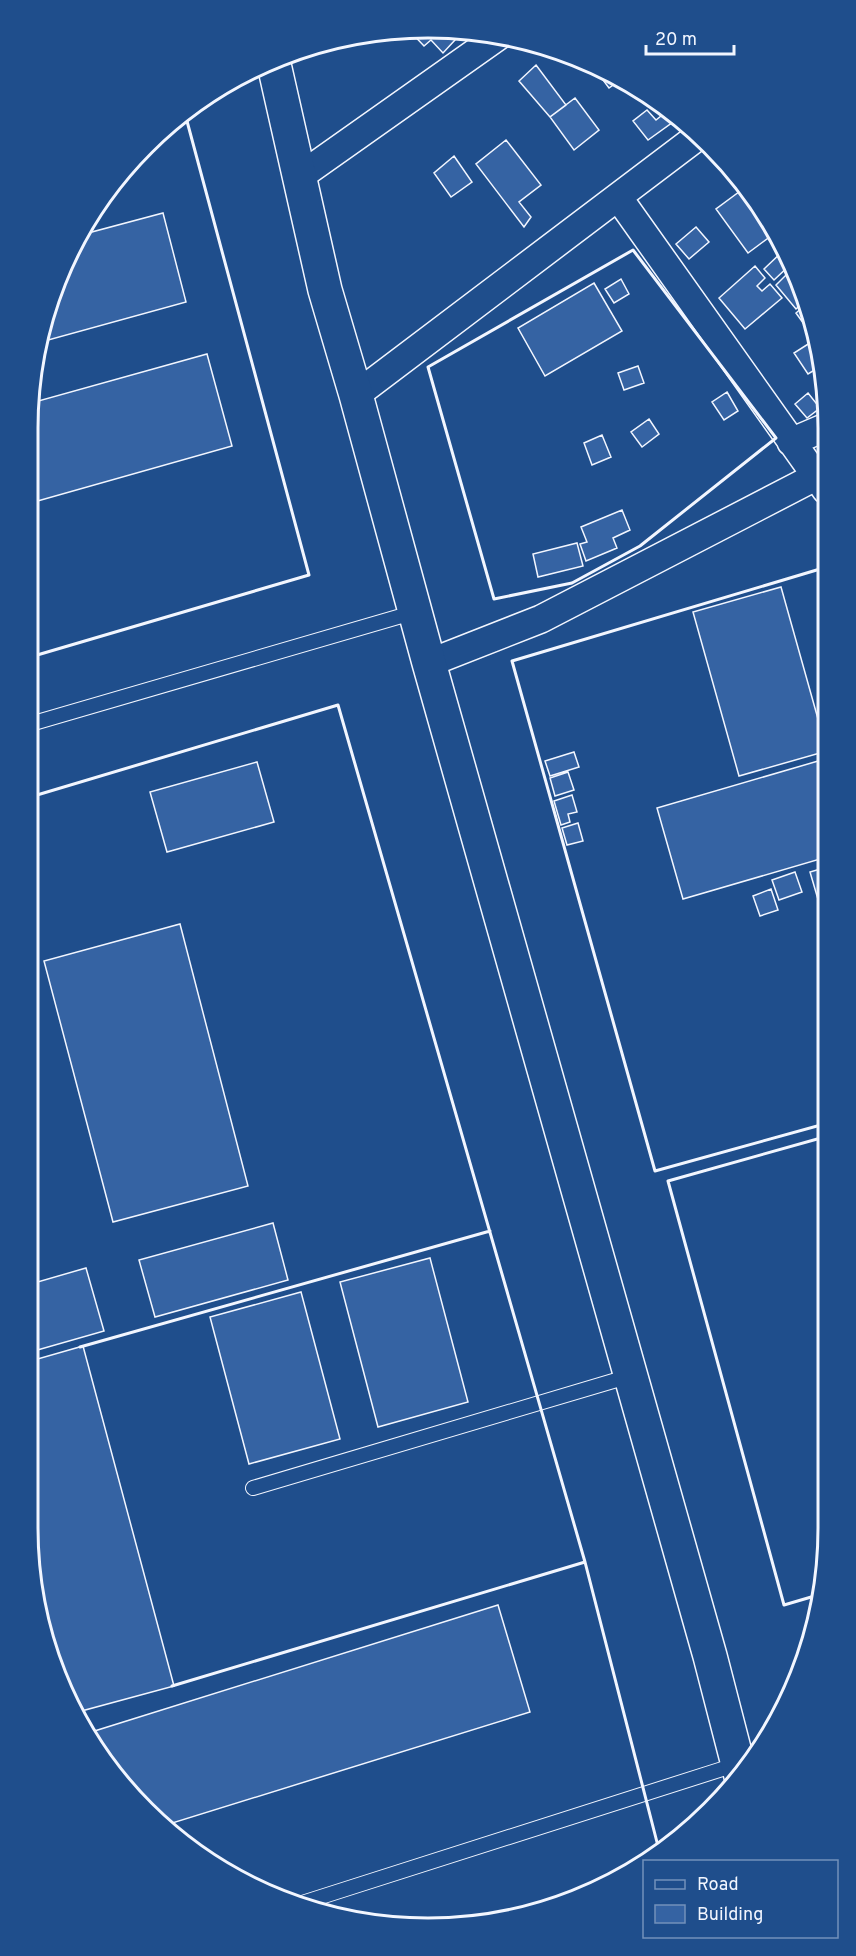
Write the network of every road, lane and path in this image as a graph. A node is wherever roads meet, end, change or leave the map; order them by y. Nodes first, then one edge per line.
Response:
1 (489, 43) edge
2 (275, 69) edge
3 (693, 141) edge
4 (299, 177) junction
5 (618, 197) junction
6 (356, 394) junction
7 (818, 430) edge
8 (791, 442) junction
9 (818, 480) edge
10 (818, 485) edge
11 (415, 612) junction
12 (429, 663) junction
13 (38, 722) edge
14 (630, 1376) junction
15 (253, 1488) dead end
16 (738, 1766) edge
17 (733, 1772) edge
18 (311, 1900) edge

1 - 4 street
2 - 4 main road
3 - 5 street
4 - 6 main road
5 - 6 street
5 - 8 street
6 - 11 main road
7 - 8 street
8 - 9 street
10 - 12 street
11 - 12 main road
11 - 13 lane
12 - 14 main road
14 - 15 lane
14 - 16 main road
17 - 18 lane

